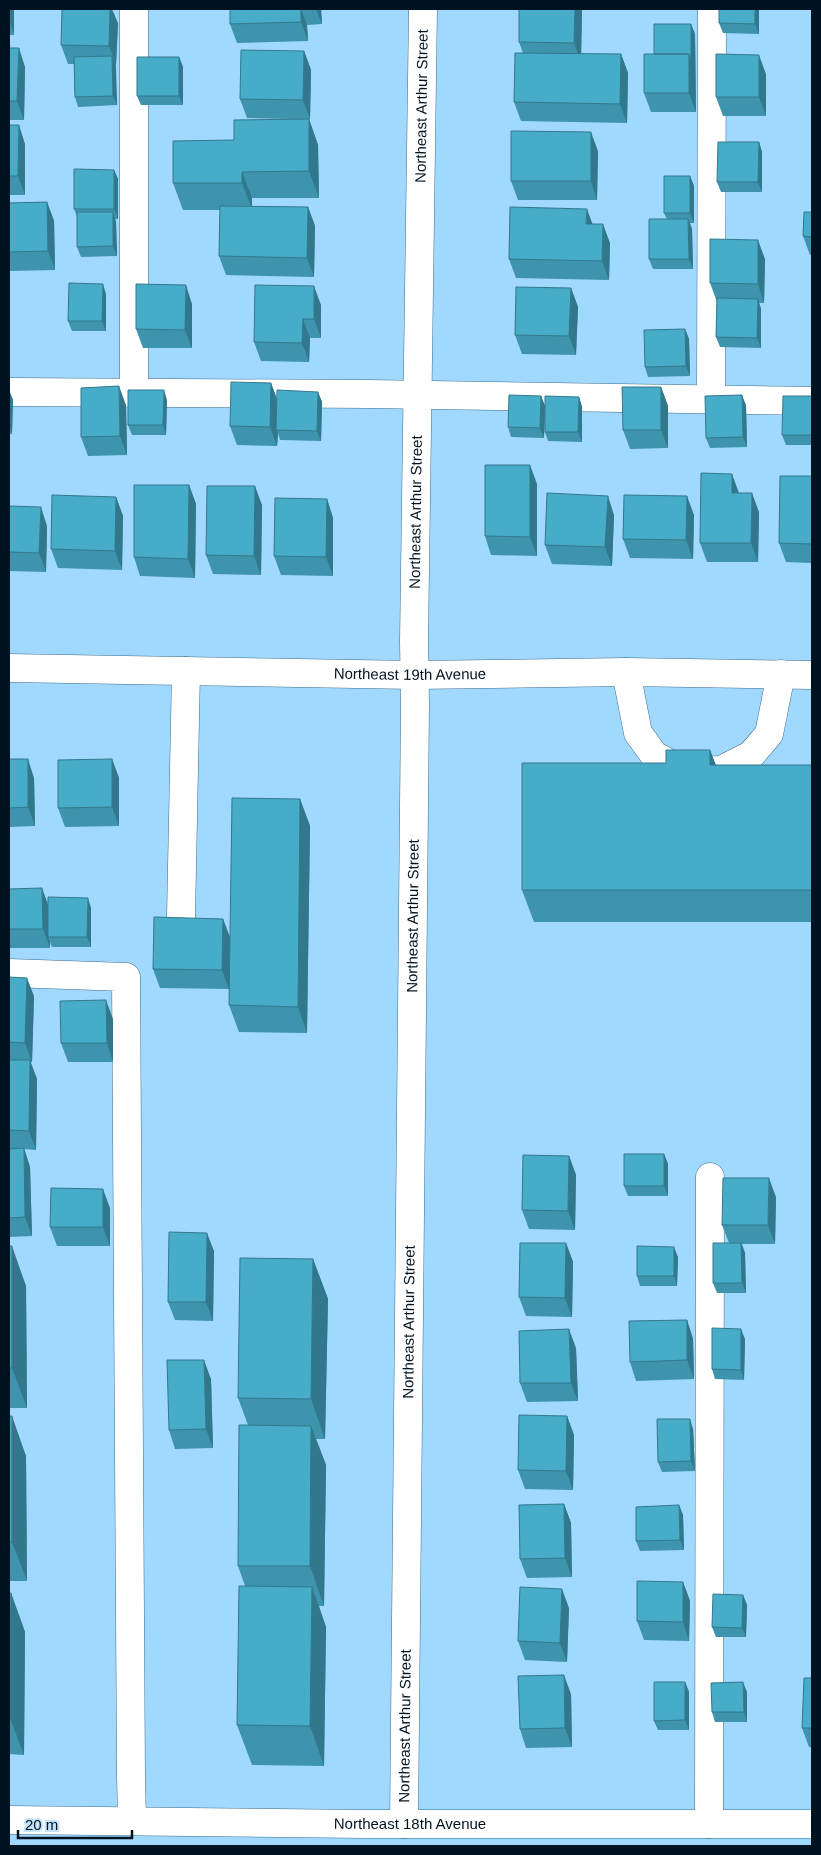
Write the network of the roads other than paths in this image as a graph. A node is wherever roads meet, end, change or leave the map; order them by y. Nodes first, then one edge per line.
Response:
1 (134, 9) edge
2 (423, 9) edge
3 (712, 9) edge
4 (9, 392) edge
5 (134, 393) junction
6 (418, 395) junction
7 (711, 400) junction
8 (812, 401) edge
9 (9, 668) edge
10 (186, 671) junction
11 (626, 672) junction
12 (780, 674) junction
13 (414, 675) junction
14 (812, 675) edge
15 (181, 917) edge
16 (9, 973) edge
17 (710, 1177) dead end
18 (9, 1820) edge
19 (132, 1821) junction
20 (404, 1824) junction
21 (709, 1824) junction
22 (812, 1824) edge

1 - 5 street
2 - 6 street, Northeast Arthur Street
3 - 7 street
4 - 5 street
5 - 6 street
6 - 7 street
6 - 13 street, Northeast Arthur Street
7 - 8 street
9 - 10 street, Northeast 19th Avenue
10 - 13 street, Northeast 19th Avenue
10 - 15 street
11 - 12 street, Northeast 19th Avenue
11 - 12 street
11 - 13 street, Northeast 19th Avenue
12 - 14 street, Northeast 19th Avenue
13 - 20 street, Northeast Arthur Street
16 - 19 street
17 - 21 street
18 - 19 street, Northeast 18th Avenue
19 - 20 street, Northeast 18th Avenue
20 - 21 street, Northeast 18th Avenue
21 - 22 street, Northeast 18th Avenue

